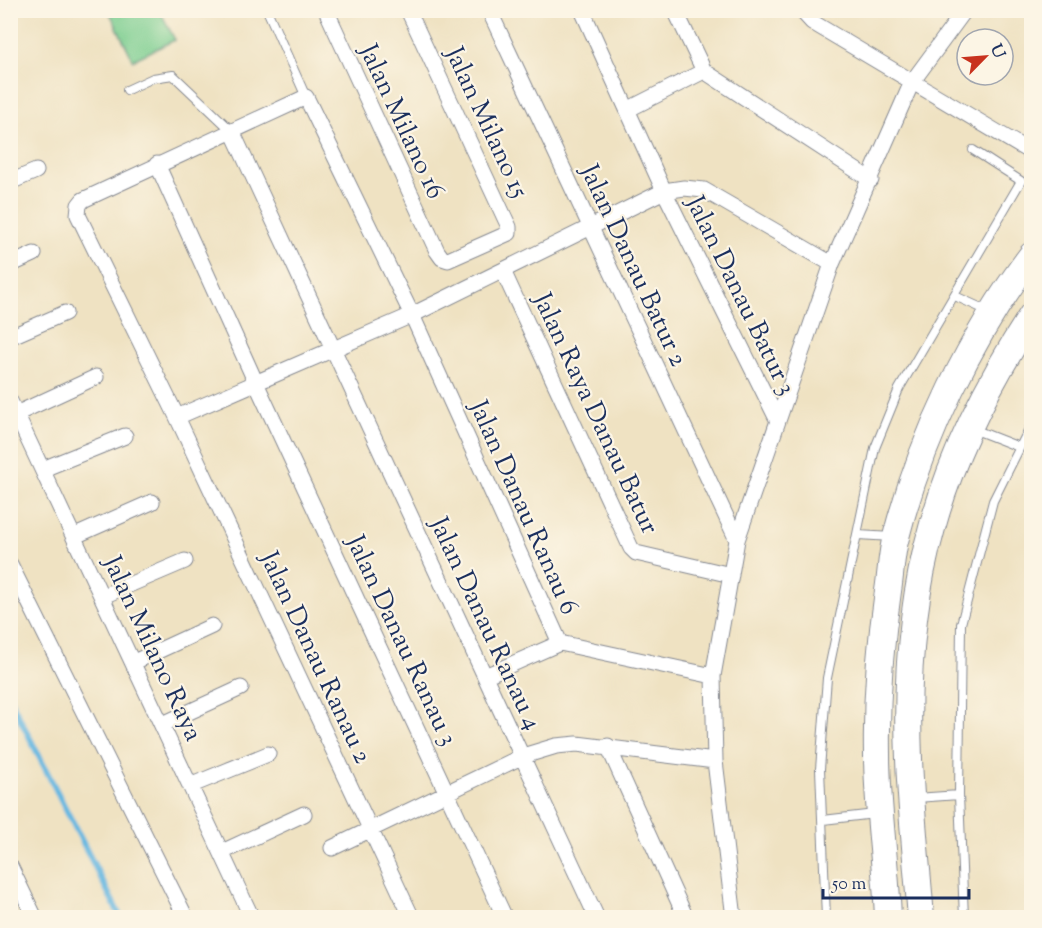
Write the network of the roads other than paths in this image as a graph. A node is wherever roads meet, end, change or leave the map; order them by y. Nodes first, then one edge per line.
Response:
1 (267, 10) edge
2 (326, 10) edge
3 (408, 10) edge
4 (489, 10) edge
5 (582, 10) edge
6 (675, 10) edge
7 (801, 10) edge
8 (965, 10) edge
9 (704, 71) junction
10 (912, 82) junction
11 (127, 90) dead end
12 (306, 97) junction
13 (629, 109) junction
14 (232, 131) junction
15 (973, 150) dead end
16 (1032, 153) edge
17 (157, 164) junction
18 (36, 171) dead end
19 (871, 180) junction
20 (10, 182) edge
21 (664, 191) junction
22 (508, 222) joint
23 (592, 228) junction
24 (34, 254) dead end
25 (1032, 255) edge
26 (832, 264) junction
27 (10, 265) edge
28 (503, 271) junction
29 (955, 296) junction
30 (65, 313) dead end
31 (992, 313) junction
32 (412, 315) junction
33 (1032, 315) edge
34 (10, 337) edge
35 (333, 349) junction
36 (96, 377) dead end
37 (256, 383) junction
38 (13, 407) edge
39 (177, 417) junction
40 (777, 419) junction
41 (1032, 423) edge
42 (971, 428) junction
43 (125, 436) dead end
44 (1019, 447) junction
45 (43, 469) junction
46 (152, 502) dead end
47 (899, 529) junction
48 (931, 530) junction
49 (858, 535) junction
50 (75, 536) junction
51 (737, 540) junction
52 (185, 561) dead end
53 (10, 564) edge
54 (731, 575) junction
55 (103, 596) junction
56 (212, 626) dead end
57 (560, 643) junction
58 (134, 662) junction
59 (485, 676) junction
60 (712, 676) junction
61 (241, 688) dead end
62 (163, 724) junction
63 (608, 746) junction
64 (268, 754) dead end
65 (523, 756) junction
66 (715, 761) junction
67 (192, 785) junction
68 (447, 792) junction
69 (959, 795) junction
70 (912, 798) junction
71 (881, 813) junction
72 (303, 814) dead end
73 (823, 820) junction
74 (372, 829) junction
75 (332, 848) dead end
76 (222, 852) junction
77 (10, 866) edge
78 (35, 918) edge
79 (186, 918) edge
80 (252, 918) edge
81 (412, 918) edge
82 (506, 918) edge
83 (597, 918) edge
84 (686, 918) edge
85 (734, 918) edge
86 (826, 918) edge
87 (888, 918) edge
88 (921, 918) edge
89 (964, 918) edge

1 - 12 lane
2 - 22 street, Jalan Milano 16
3 - 22 street, Jalan Milano 15
4 - 23 street, Jalan Danau Batur 2
5 - 13 street, Jalan Danau Batur 3
6 - 9 street
7 - 10 street
8 - 10 street
9 - 13 street
9 - 19 street
10 - 16 street
10 - 19 street
11 - 14 lane
12 - 14 street
12 - 32 street, Jalan Danau Ranau 6
13 - 21 street, Jalan Danau Batur 3
14 - 17 street
14 - 35 street, Jalan Danau Ranau 4
15 - 29 lane
17 - 37 street, Jalan Danau Ranau 3
17 - 39 street, Jalan Danau Ranau 2
18 - 20 street
19 - 26 street
21 - 23 street
21 - 26 street, Jalan Danau Batur 3
21 - 40 street, Jalan Danau Batur 3
23 - 28 street
23 - 51 street, Jalan Danau Batur 2
24 - 27 street
25 - 31 main road
26 - 40 street
28 - 32 street
28 - 54 street, Jalan Raya Danau Batur
29 - 31 lane
29 - 49 lane
30 - 34 street
31 - 47 main road
32 - 35 street
32 - 57 street, Jalan Danau Ranau 6
33 - 42 main road
35 - 37 street
35 - 59 street, Jalan Danau Ranau 4
36 - 38 street
37 - 39 street
37 - 68 street, Jalan Danau Ranau 3
38 - 45 street, Jalan Milano Raya
39 - 74 street, Jalan Danau Ranau 2
40 - 51 street
41 - 44 lane
42 - 44 lane
42 - 48 main road
43 - 45 street
44 - 69 lane
45 - 50 street, Jalan Milano Raya
46 - 50 street
47 - 48 main road
47 - 49 lane
47 - 71 main road
48 - 70 main road
49 - 73 lane
50 - 55 street, Jalan Milano Raya
51 - 54 street
52 - 55 street
53 - 79 street
54 - 60 street
55 - 58 street, Jalan Milano Raya
56 - 58 street
57 - 59 street
57 - 60 street, Jalan Danau Ranau 6
58 - 62 street, Jalan Milano Raya
59 - 65 street, Jalan Danau Ranau 4
60 - 66 street
61 - 62 street
62 - 67 street, Jalan Milano Raya
63 - 65 street
63 - 66 street
63 - 84 street
64 - 67 street
65 - 68 street
65 - 83 street, Jalan Danau Ranau 4
66 - 85 street
67 - 76 street, Jalan Milano Raya
68 - 74 street
68 - 82 street, Jalan Danau Ranau 3
69 - 70 lane
69 - 89 lane
70 - 88 main road
71 - 73 lane
71 - 87 main road
72 - 76 street
73 - 86 lane
74 - 75 street
74 - 81 street, Jalan Danau Ranau 2
76 - 80 street, Jalan Milano Raya
77 - 78 street

